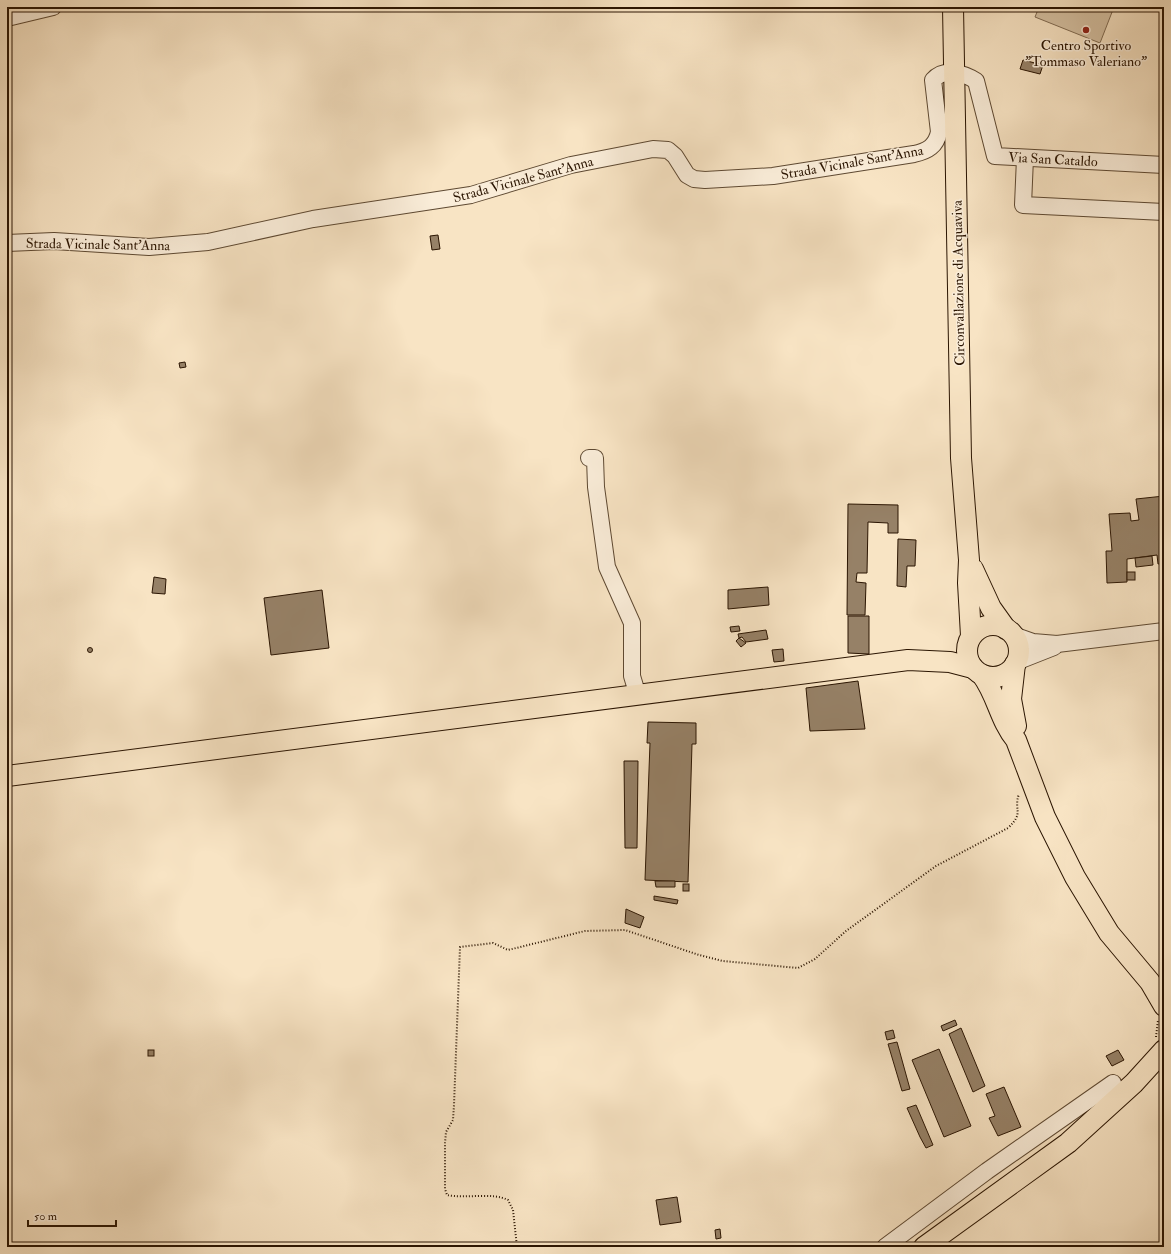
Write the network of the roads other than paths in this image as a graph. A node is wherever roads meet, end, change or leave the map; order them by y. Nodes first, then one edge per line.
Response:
1 (53, 7) edge
2 (953, 7) edge
3 (7, 18) edge
4 (954, 72) junction
5 (1025, 158) junction
6 (1164, 165) edge
7 (1164, 212) edge
8 (7, 242) edge
9 (589, 458) dead end
10 (969, 560) junction
11 (1164, 631) edge
12 (1009, 632) junction
13 (970, 639) junction
14 (1078, 642) junction
15 (908, 660) junction
16 (1016, 663) junction
17 (977, 671) junction
18 (638, 696) junction
19 (1016, 740) junction
20 (7, 776) edge
21 (1157, 987) edge
22 (1164, 1006) edge
23 (1164, 1050) edge
24 (1164, 1066) edge
25 (1113, 1083) dead end
26 (1134, 1083) junction
27 (1035, 1136) junction
28 (1050, 1156) junction
29 (885, 1247) edge
30 (924, 1247) edge

1 - 3 street
2 - 4 main road, Circonvallazione di Acquaviva
4 - 5 street, Via San Cataldo
4 - 8 street, Strada Vicinale Sant'Anna
4 - 10 main road, Circonvallazione di Acquaviva
5 - 6 street, Via San Cataldo
5 - 7 street
9 - 18 street
10 - 12 main road
10 - 13 main road
11 - 14 street
12 - 13 main road
12 - 14 street
12 - 16 main road
13 - 15 main road
13 - 17 main road
14 - 16 street
15 - 17 main road
15 - 18 main road
16 - 17 main road
16 - 19 main road
17 - 19 main road
18 - 20 main road
19 - 21 main road
21 - 22 main road
23 - 26 main road
24 - 26 main road
25 - 27 street
26 - 28 main road
27 - 28 street
27 - 29 street
28 - 30 main road

